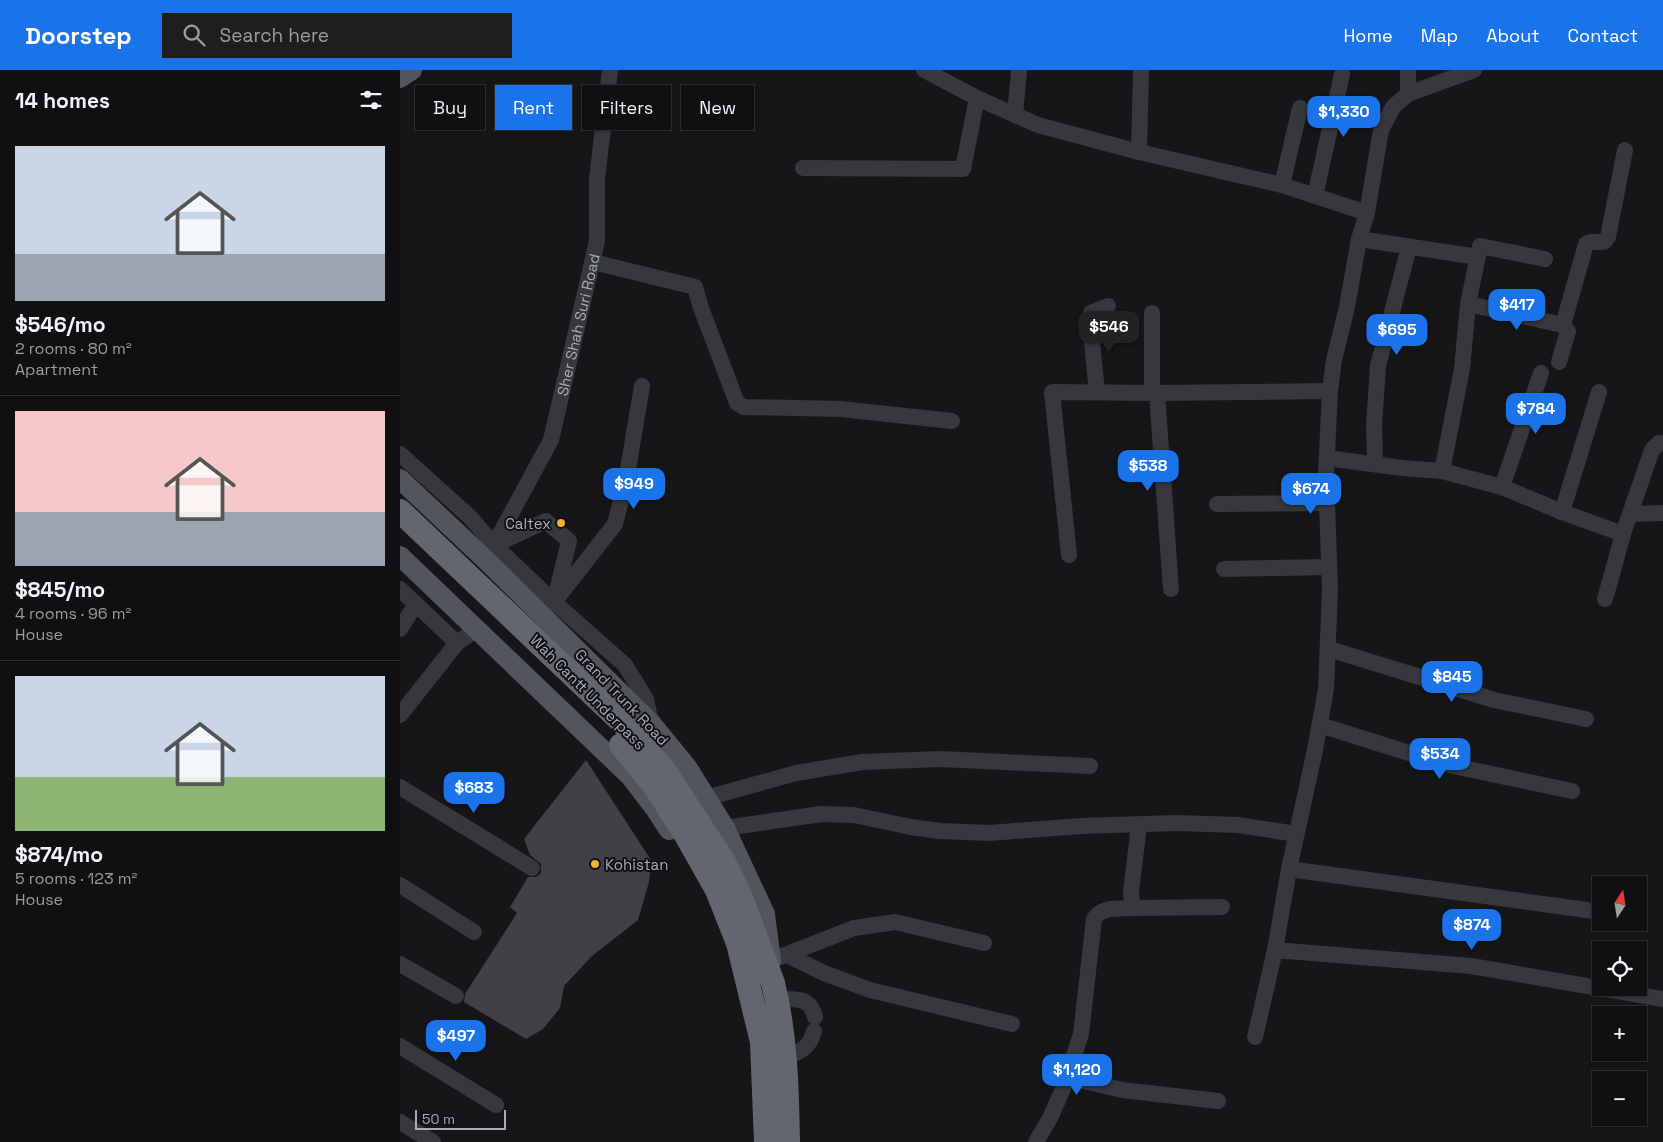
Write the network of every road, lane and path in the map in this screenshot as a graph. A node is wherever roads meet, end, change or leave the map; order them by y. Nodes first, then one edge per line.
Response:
1 (412, 70) edge
2 (610, 70) edge
3 (924, 70) edge
4 (1019, 70) edge
5 (1141, 70) edge
6 (1408, 70) edge
7 (1474, 70) edge
8 (1342, 74) dead end
9 (948, 76) edge
10 (400, 78) edge
11 (1408, 94) junction
12 (978, 98) junction
13 (1300, 108) dead end
14 (1015, 114) junction
15 (1625, 150) dead end
16 (1139, 152) junction
17 (803, 168) dead end
18 (1282, 185) junction
19 (1315, 196) junction
20 (1367, 213) junction
21 (1360, 239) junction
22 (1409, 247) junction
23 (1478, 257) junction
24 (1545, 259) dead end
25 (593, 262) junction
26 (1468, 304) junction
27 (1108, 306) dead end
28 (1152, 313) dead end
29 (1563, 325) junction
30 (1559, 362) dead end
31 (1541, 373) dead end
32 (642, 386) dead end
33 (1330, 391) junction
34 (1097, 392) junction
35 (1599, 392) dead end
36 (1154, 393) junction
37 (952, 421) dead end
38 (1663, 444) edge
39 (400, 454) edge
40 (1327, 458) junction
41 (1374, 463) junction
42 (1442, 470) junction
43 (400, 479) edge
44 (1502, 487) junction
45 (1216, 504) dead end
46 (1326, 504) junction
47 (400, 511) edge
48 (1562, 512) junction
49 (1663, 513) edge
50 (1630, 514) junction
51 (400, 532) edge
52 (1623, 534) junction
53 (491, 554) junction
54 (1069, 555) dead end
55 (400, 556) edge
56 (1329, 567) junction
57 (1224, 568) dead end
58 (400, 589) edge
59 (1171, 589) dead end
60 (1605, 599) dead end
61 (554, 602) junction
62 (416, 604) junction
63 (400, 629) edge
64 (477, 629) junction
65 (457, 643) junction
66 (1329, 649) junction
67 (400, 715) edge
68 (1586, 719) dead end
69 (651, 723) junction
70 (1320, 725) junction
71 (1090, 766) dead end
72 (400, 787) edge
73 (1572, 791) dead end
74 (706, 798) junction
75 (1139, 824) junction
76 (725, 828) junction
77 (1296, 834) junction
78 (532, 868) dead end
79 (1289, 869) junction
80 (400, 885) edge
81 (1222, 907) dead end
82 (1132, 908) junction
83 (1592, 911) edge
84 (474, 932) dead end
85 (984, 943) dead end
86 (1275, 950) junction
87 (400, 964) edge
88 (777, 974) junction
89 (750, 987) junction
90 (456, 996) dead end
91 (1663, 999) edge
92 (1012, 1024) dead end
93 (1255, 1037) dead end
94 (400, 1046) edge
95 (786, 1057) junction
96 (1067, 1077) junction
97 (1218, 1101) dead end
98 (496, 1105) dead end
99 (400, 1122) edge
100 (433, 1142) edge
101 (766, 1142) edge
102 (788, 1142) edge
103 (1036, 1142) edge

1 - 10 main road
2 - 25 street, Sher Shah Suri Road
3 - 9 street
4 - 14 street
5 - 16 street
6 - 11 street
7 - 11 street
8 - 19 street
9 - 12 street
11 - 20 street
12 - 14 street
12 - 17 street
13 - 18 street
14 - 16 street
15 - 29 street
16 - 18 street
18 - 19 street
19 - 20 street
20 - 21 street
21 - 22 street
21 - 33 street
22 - 23 street
22 - 41 street
23 - 24 street
23 - 26 street
25 - 37 street
25 - 53 street, Sher Shah Suri Road
26 - 29 street
26 - 42 street
27 - 34 street
28 - 36 street
29 - 30 street
31 - 44 street
32 - 61 street
33 - 36 street
33 - 40 street
34 - 36 street
34 - 54 street
35 - 48 street
36 - 59 street
38 - 50 street
39 - 53 street
40 - 41 street
40 - 46 street
41 - 42 street
42 - 44 street
43 - 53 main road, Grand Trunk Road
44 - 48 street
45 - 46 street
46 - 56 street
47 - 88 highway, Wah Cantt Underpass
48 - 52 street
49 - 50 street
50 - 52 street
51 - 89 highway, Wah Cantt Underpass
52 - 60 street
53 - 61 street
53 - 61 street
53 - 69 main road, Grand Trunk Road
55 - 64 main road
56 - 57 street
56 - 66 street
58 - 62 street
61 - 69 street
62 - 63 street
62 - 65 street
64 - 65 street
64 - 89 main road
65 - 67 street
66 - 68 street
66 - 70 street
69 - 74 main road, Grand Trunk Road
70 - 73 street
70 - 77 street
71 - 74 street
72 - 78 street
74 - 76 main road, Grand Trunk Road
75 - 76 street
75 - 77 street
75 - 82 street
76 - 88 main road, Grand Trunk Road
77 - 79 street
79 - 83 street
79 - 86 street
80 - 84 street
81 - 82 street
82 - 96 street
85 - 88 street
86 - 91 street
86 - 93 street
87 - 90 street
88 - 92 street
88 - 95 highway, Grand Trunk Road
88 - 95 street
89 - 101 highway
94 - 98 street
95 - 102 highway, Grand Trunk Road
96 - 97 street
96 - 103 street
99 - 100 street

